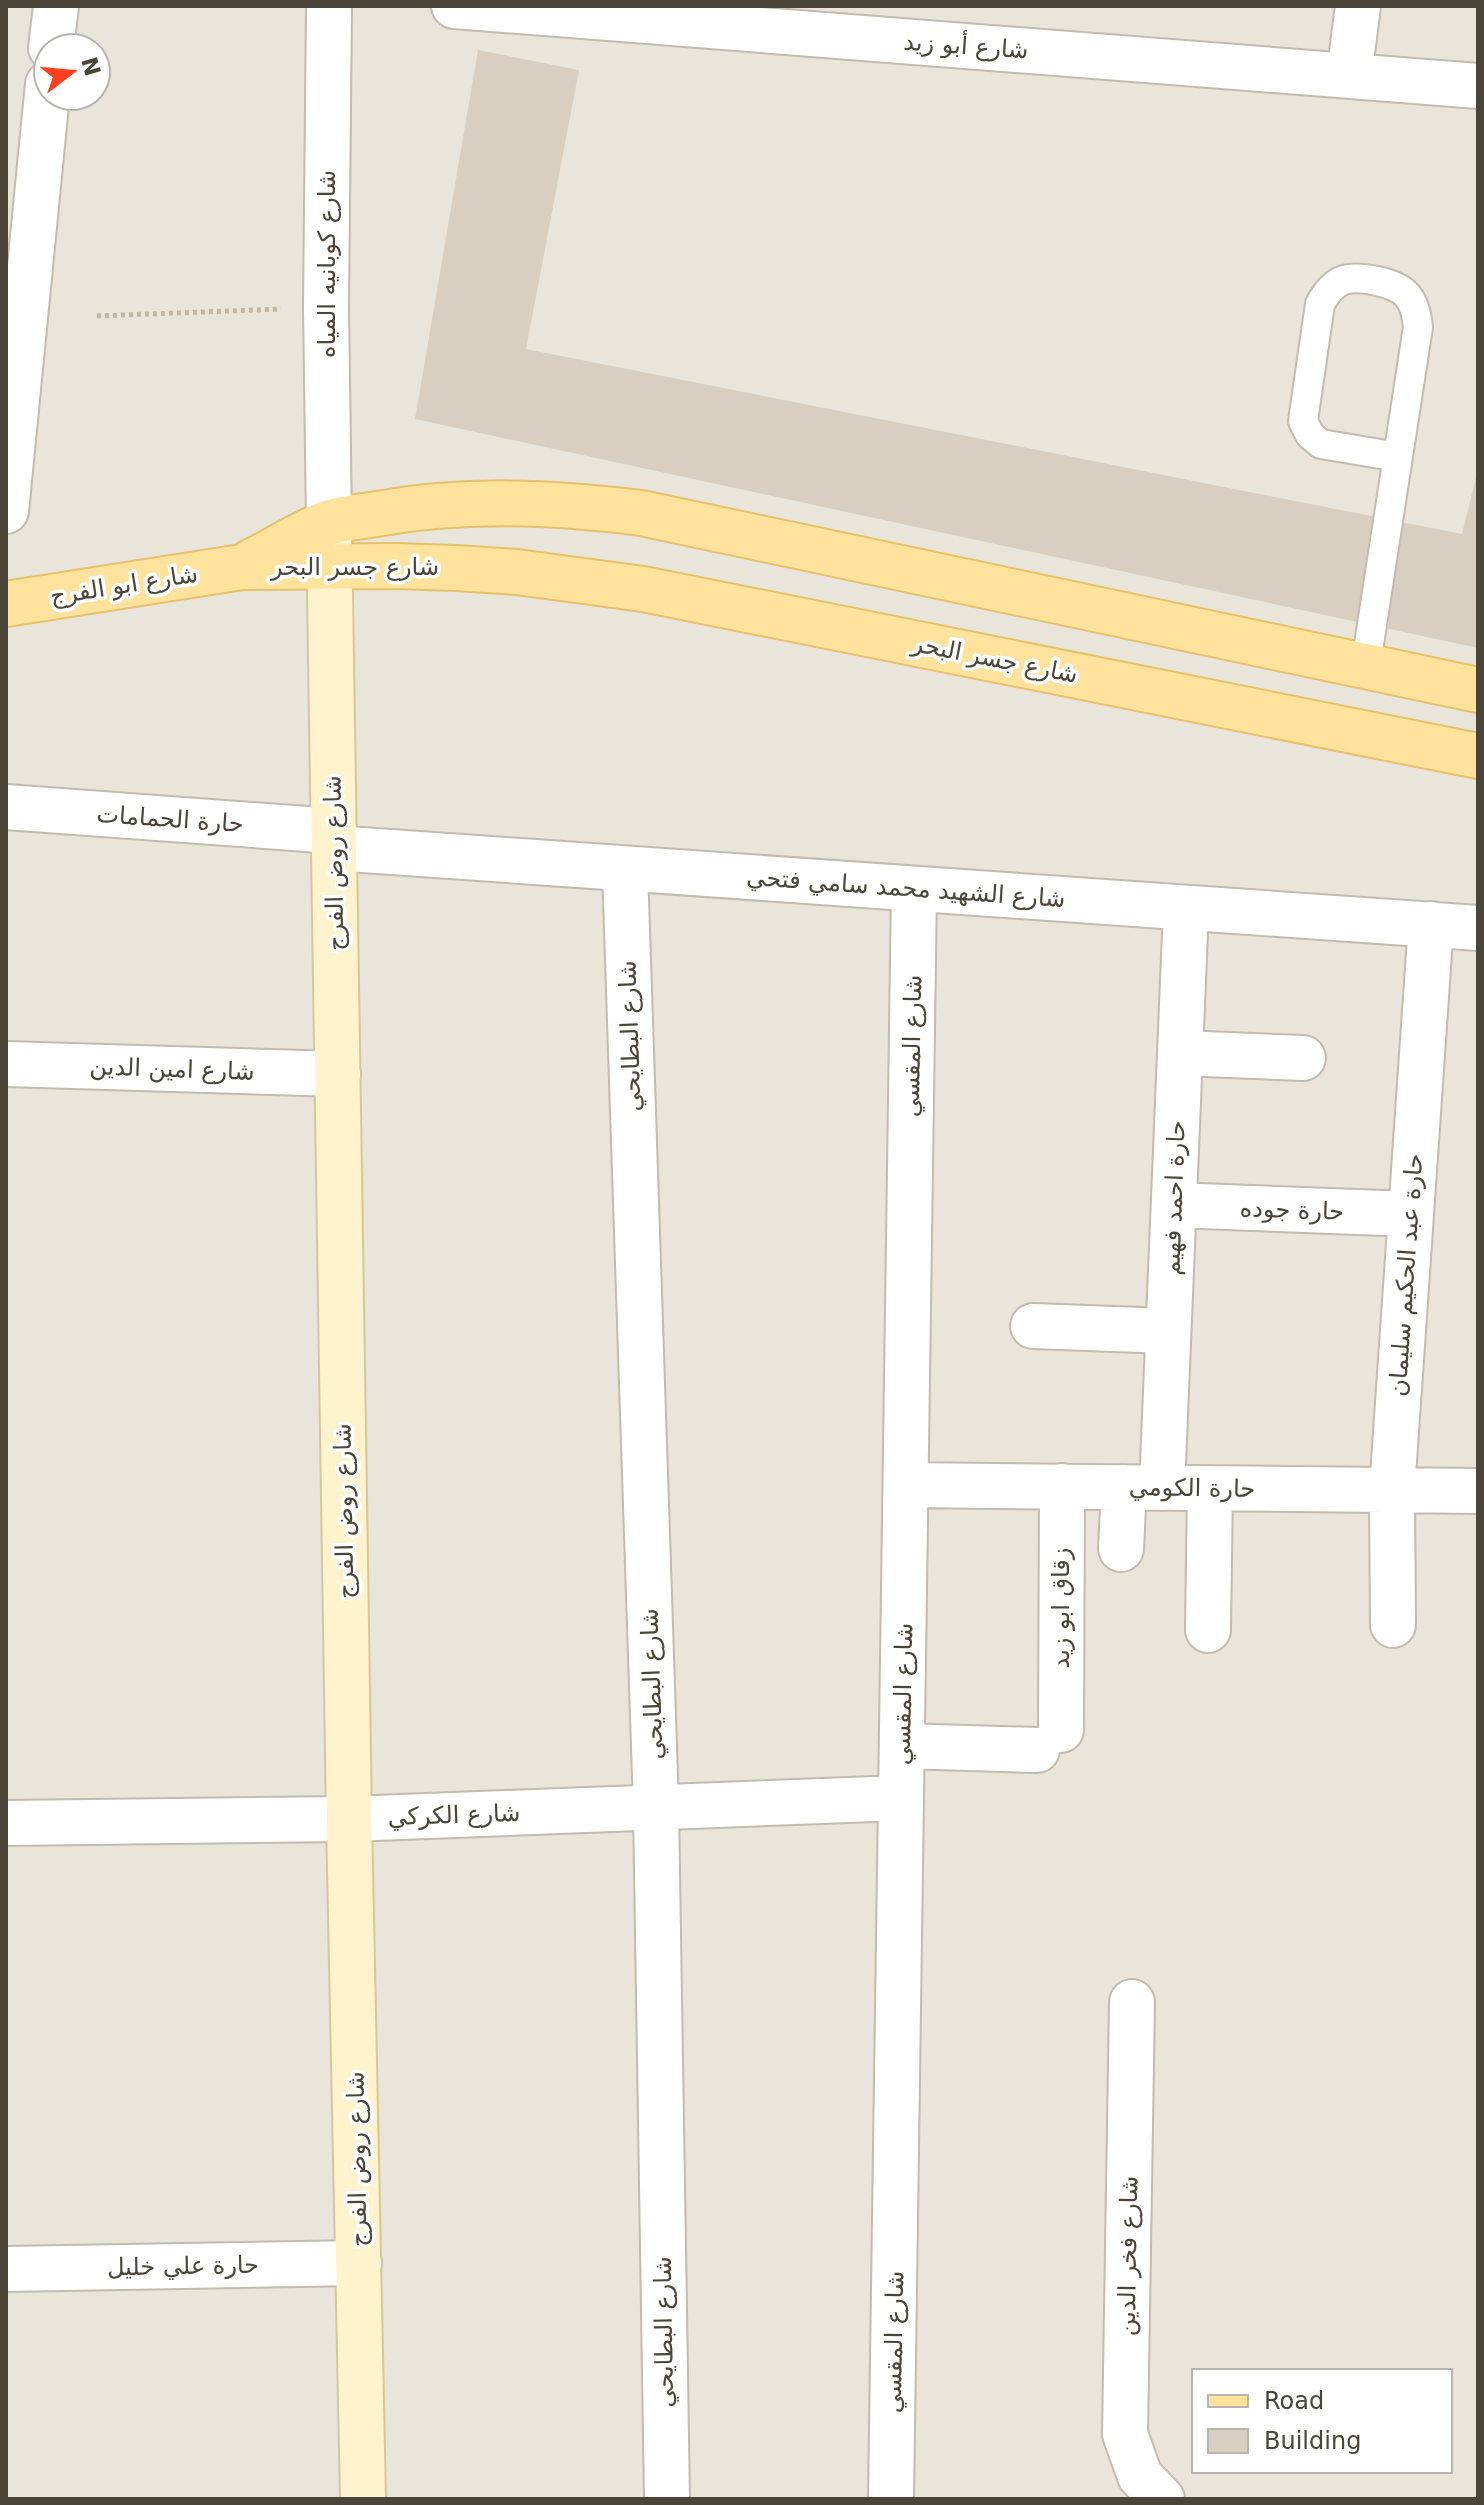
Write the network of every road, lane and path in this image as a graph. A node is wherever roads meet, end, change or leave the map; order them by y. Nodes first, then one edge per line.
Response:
1 (56, 6) edge
2 (329, 6) edge
3 (454, 6) edge
4 (1358, 6) edge
5 (53, 32) edge
6 (1349, 76) junction
7 (1478, 86) edge
8 (45, 112) edge
9 (326, 307) junction
10 (97, 316) dead end
11 (1398, 457) junction
12 (6, 511) edge
13 (329, 522) junction
14 (330, 566) junction
15 (242, 567) junction
16 (6, 604) edge
17 (1365, 666) junction
18 (1478, 690) edge
19 (1478, 756) edge
20 (6, 807) edge
21 (334, 840) junction
22 (625, 869) junction
23 (914, 889) junction
24 (1186, 908) junction
25 (1431, 924) junction
26 (1478, 928) edge
27 (1180, 1053) junction
28 (1303, 1058) dead end
29 (6, 1064) edge
30 (338, 1074) junction
31 (1174, 1205) junction
32 (1411, 1214) junction
33 (1033, 1326) dead end
34 (1168, 1331) junction
35 (906, 1485) junction
36 (1062, 1486) junction
37 (1143, 1487) junction
38 (1210, 1488) junction
39 (1392, 1490) junction
40 (1478, 1491) edge
41 (1121, 1549) dead end
42 (1393, 1625) dead end
43 (1208, 1630) dead end
44 (902, 1746) junction
45 (901, 1798) junction
46 (656, 1807) junction
47 (349, 1819) junction
48 (6, 1823) edge
49 (1132, 2002) dead end
50 (359, 2263) junction
51 (6, 2269) edge
52 (363, 2499) edge
53 (667, 2499) edge
54 (891, 2499) edge
55 (1162, 2499) edge

1 - 5 street
2 - 9 street, شارع كوبانيه المياه
3 - 6 street, شارع أبو زيد
4 - 6 street
6 - 7 street, شارع أبو زيد
8 - 12 street
9 - 10 path
9 - 13 street, شارع كوبانيه المياه
11 - 11 lane
11 - 17 lane
13 - 14 street, شارع روض الفرج
13 - 15 main road, شارع جسر البحر
13 - 17 main road, شارع جسر البحر
14 - 15 main road, شارع جسر البحر
14 - 19 main road, شارع جسر البحر
14 - 21 street, شارع روض الفرج
15 - 16 main road, شارع ابو الفرج
17 - 18 main road, شارع جسر البحر
20 - 21 street, حارة الحمامات
21 - 22 street, شارع الشهيد محمد سامي فتحي
21 - 30 street, شارع روض الفرج
22 - 23 street, شارع الشهيد محمد سامي فتحي
22 - 46 street, شارع البطايحي
23 - 24 street, شارع الشهيد محمد سامي فتحي
23 - 35 street, شارع المقسي
24 - 25 street, شارع الشهيد محمد سامي فتحي
24 - 27 street, حارة احمد فهيم
25 - 26 street, شارع الشهيد محمد سامي فتحي
25 - 32 street, حارة عبد الحكيم سليمان
27 - 28 street
27 - 31 street, حارة احمد فهيم
29 - 30 street, شارع امين الدين
30 - 47 street, شارع روض الفرج
31 - 32 street, حارة جوده
31 - 34 street, حارة احمد فهيم
32 - 39 street, حارة عبد الحكيم سليمان
33 - 34 street
34 - 37 street, حارة احمد فهيم
35 - 36 street, حارة الكومي
35 - 44 street, شارع المقسي
36 - 37 street, حارة الكومي
36 - 44 street, زقاق ابو زيد
37 - 38 street, حارة الكومي
37 - 41 street, حارة احمد فهيم
38 - 39 street, حارة الكومي
38 - 43 street
39 - 40 street, حارة الكومي
39 - 42 street, حارة عبد الحكيم سليمان
44 - 45 street, شارع المقسي
45 - 46 street, شارع الكركي
45 - 54 street, شارع المقسي
46 - 47 street, شارع الكركي
46 - 53 street, شارع البطايحي
47 - 48 street, شارع الكركي
47 - 50 street, شارع روض الفرج
49 - 55 street, شارع فخر الدين
50 - 51 street, حارة علي خليل
50 - 52 street, شارع روض الفرج

